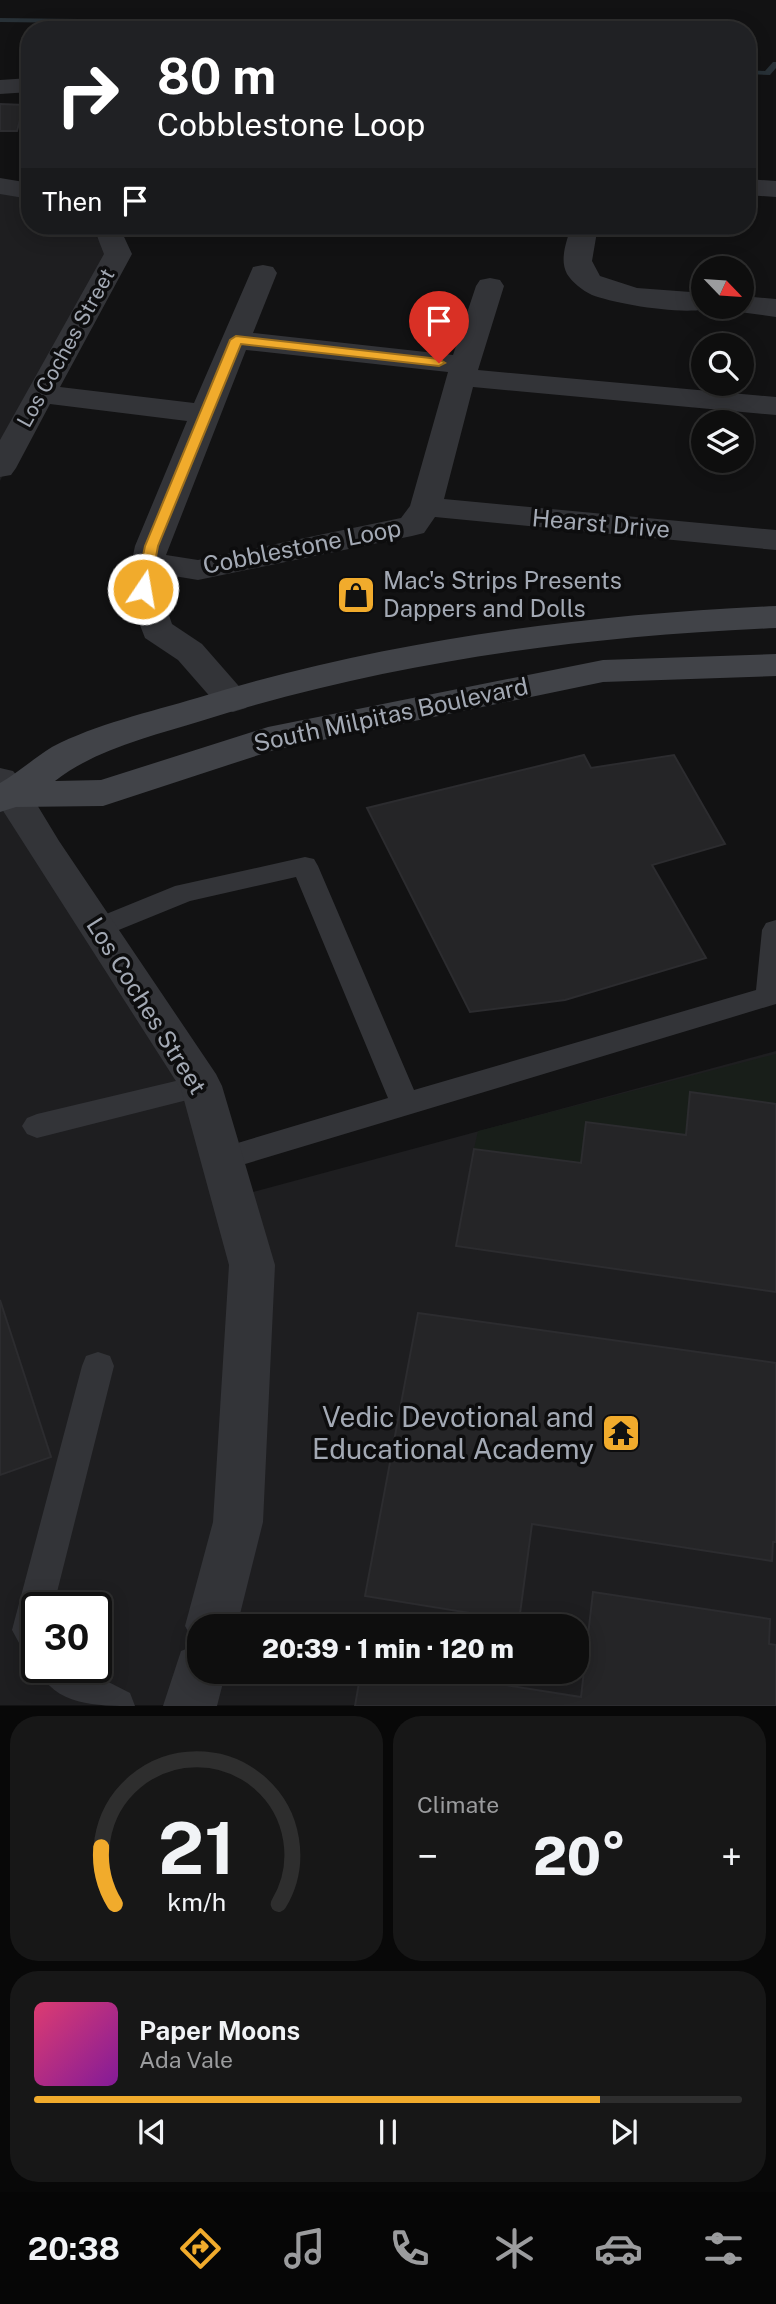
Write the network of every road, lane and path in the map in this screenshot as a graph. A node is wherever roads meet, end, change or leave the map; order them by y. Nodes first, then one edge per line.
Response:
1 (21, 86) edge
2 (0, 87) edge
3 (0, 186) edge
4 (756, 188) edge
5 (776, 189) edge
6 (21, 190) edge
7 (110, 235) edge
8 (582, 235) edge
9 (263, 273) dead end
10 (490, 286) dead end
11 (691, 301) edge
12 (754, 306) edge
13 (776, 308) edge
14 (236, 340) junction
15 (463, 371) junction
16 (41, 394) junction
17 (776, 406) edge
18 (208, 414) junction
19 (8, 437) edge
20 (0, 468) edge
21 (426, 507) junction
22 (776, 540) edge
23 (148, 562) junction
24 (776, 617) edge
25 (776, 664) edge
26 (233, 700) junction
27 (4, 791) edge
28 (99, 928) junction
29 (776, 930) edge
30 (201, 1086) junction
31 (405, 1104) junction
32 (37, 1126) dead end
33 (222, 1159) junction
34 (98, 1366) dead end
35 (40, 1592) edge
36 (214, 1614) edge
37 (73, 1683) edge
38 (196, 1684) edge
39 (117, 1706) edge
40 (190, 1706) edge

1 - 2 street
3 - 6 street
4 - 5 street
7 - 16 street, Los Coches Street
8 - 11 street
9 - 14 street
10 - 15 street, Cobblestone Loop
12 - 13 street
14 - 15 street
14 - 18 street
15 - 17 street
15 - 21 street, Cobblestone Loop
16 - 18 street
16 - 19 street, Los Coches Street
18 - 23 street
19 - 20 street, Los Coches Street
21 - 22 street, Hearst Drive
21 - 23 street, Cobblestone Loop
23 - 26 street
24 - 26 main road, South Milpitas Boulevard
25 - 27 main road, South Milpitas Boulevard
26 - 27 main road, South Milpitas Boulevard
27 - 28 street, Los Coches Street
28 - 30 street, Los Coches Street
28 - 31 lane
29 - 31 lane
30 - 32 lane
30 - 33 street, Los Coches Street
31 - 33 lane
33 - 36 street, Los Coches Street
34 - 35 lane
37 - 39 lane
38 - 40 street

